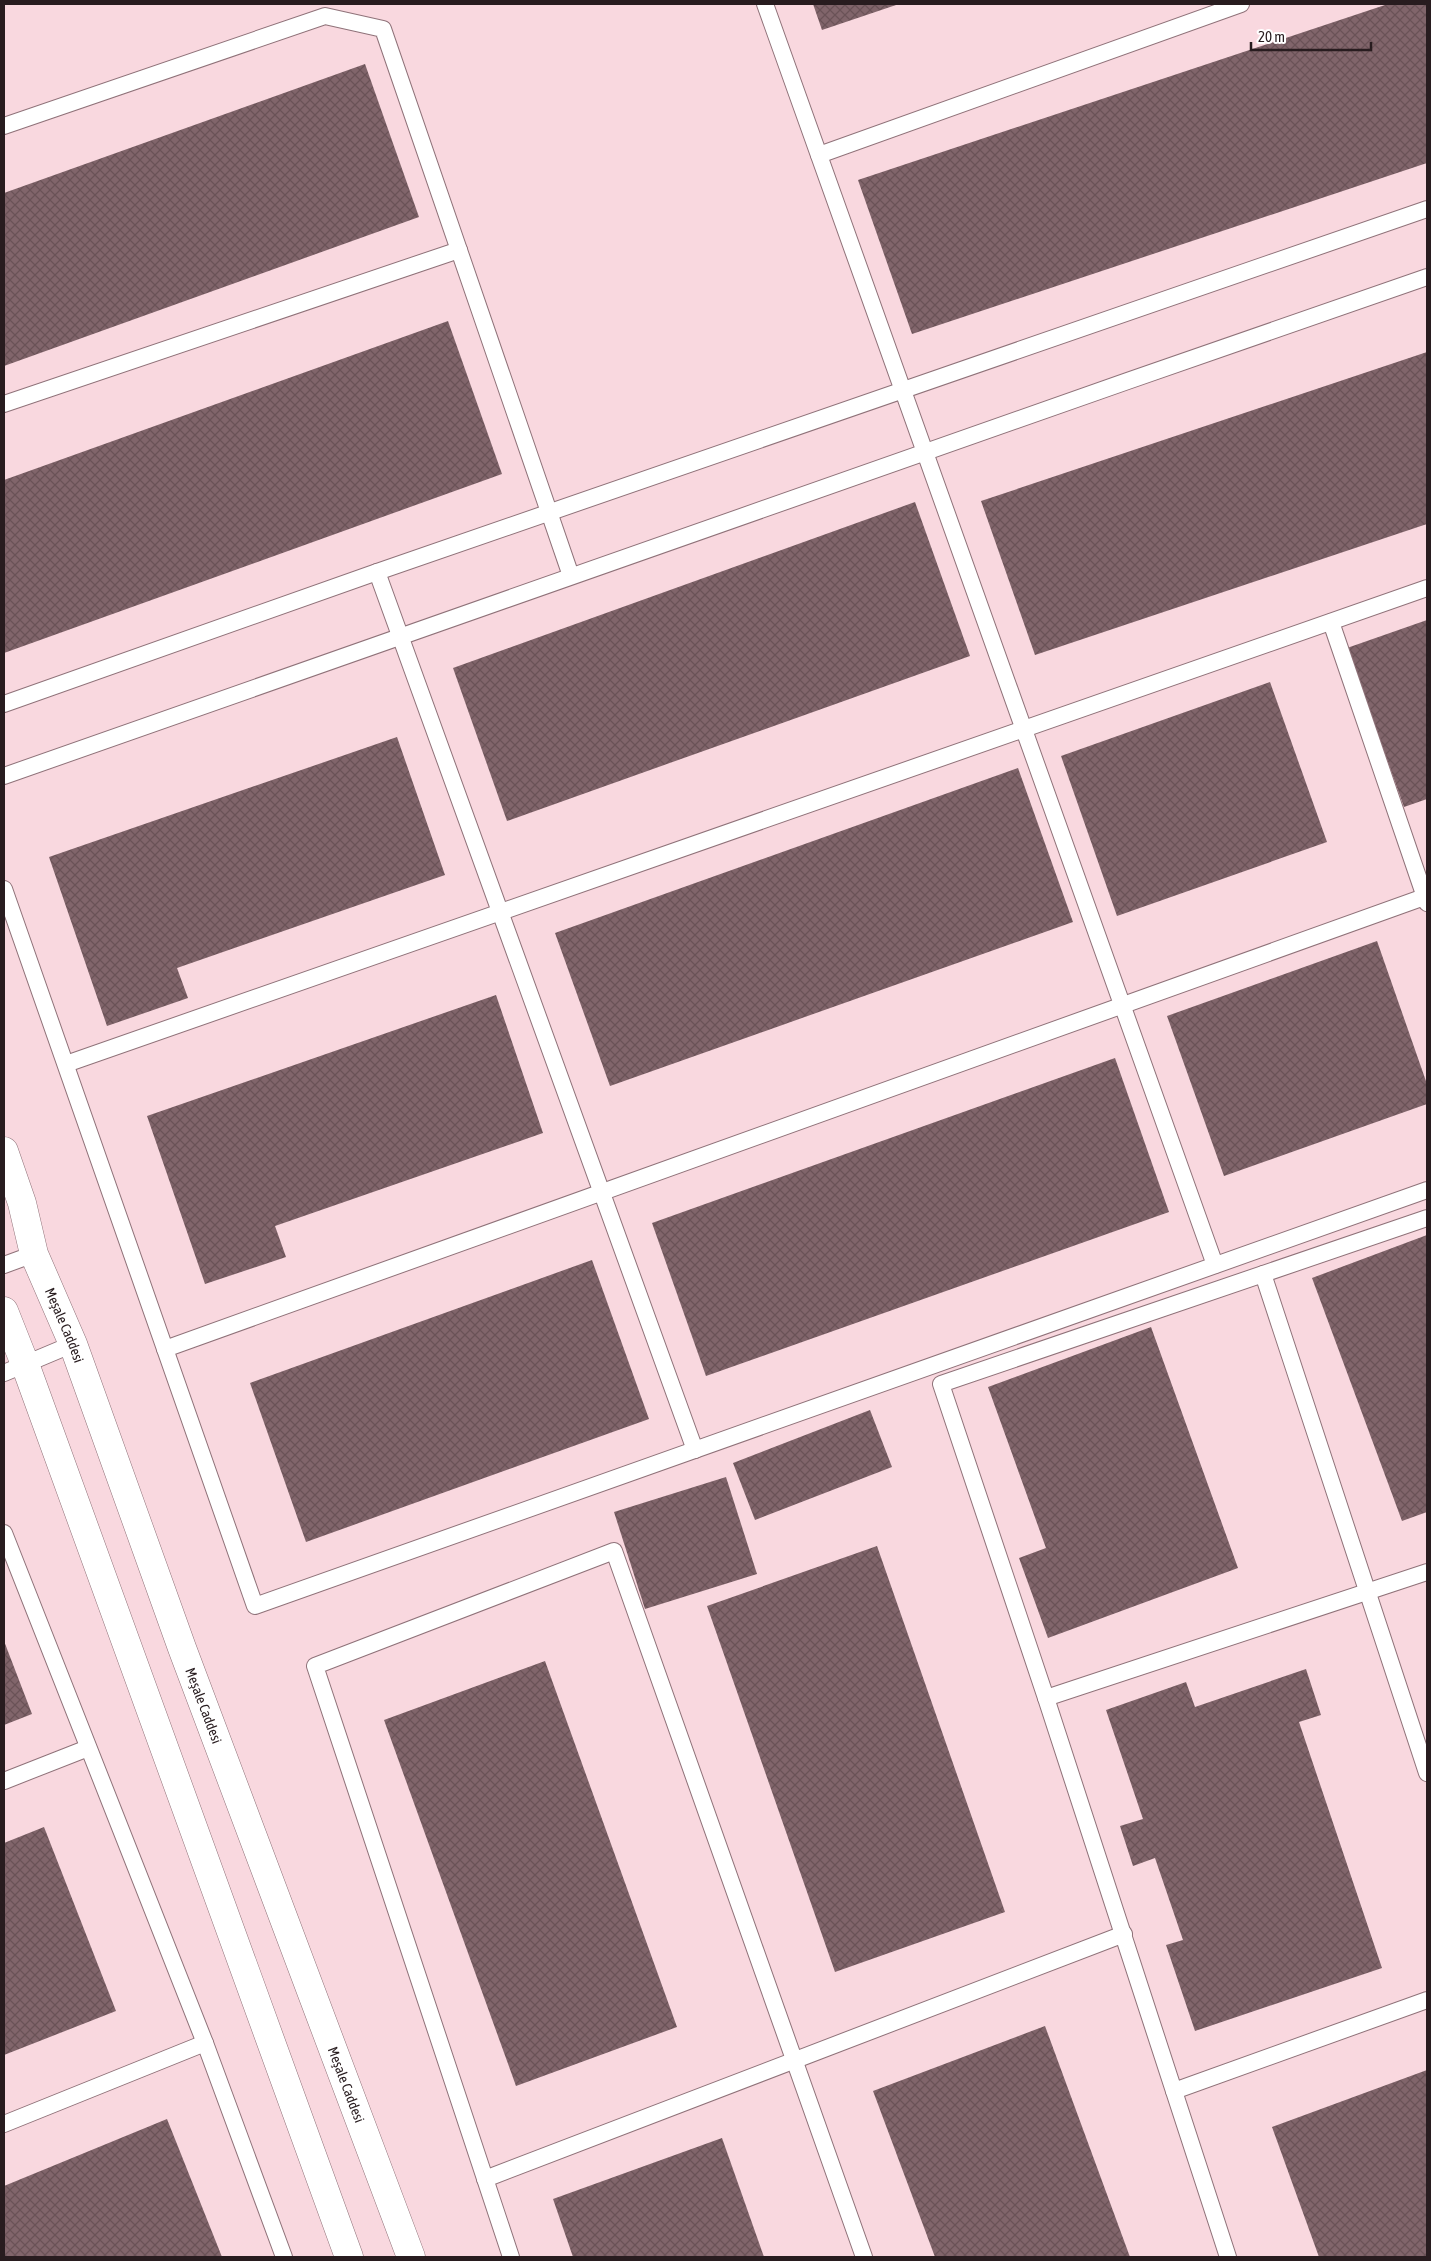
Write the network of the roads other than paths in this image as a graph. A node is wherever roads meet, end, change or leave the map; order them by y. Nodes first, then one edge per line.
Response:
1 (765, 4) edge
2 (1241, 4) edge
3 (4, 126) edge
4 (819, 155) junction
5 (1427, 209) edge
6 (459, 250) junction
7 (1427, 278) edge
8 (903, 390) junction
9 (4, 404) edge
10 (925, 451) junction
11 (549, 514) junction
12 (377, 572) junction
13 (571, 576) junction
14 (1427, 588) edge
15 (1331, 622) junction
16 (401, 637) junction
17 (4, 704) edge
18 (1024, 729) junction
19 (4, 776) edge
20 (4, 889) edge
21 (1427, 899) edge
22 (501, 912) junction
23 (1123, 1006) junction
24 (66, 1064) junction
25 (4, 1151) edge
26 (1427, 1190) edge
27 (602, 1192) junction
28 (1427, 1218) edge
29 (34, 1254) junction
30 (4, 1265) edge
31 (1215, 1265) junction
32 (1264, 1274) junction
33 (4, 1311) edge
34 (73, 1344) junction
35 (165, 1349) junction
36 (15, 1369) edge
37 (695, 1450) junction
38 (4, 1533) edge
39 (1427, 1572) edge
40 (1366, 1592) junction
41 (1046, 1698) junction
42 (88, 1748) junction
43 (1427, 1773) edge
44 (4, 1781) edge
45 (1124, 1934) junction
46 (1427, 2000) edge
47 (205, 2043) junction
48 (794, 2060) junction
49 (1174, 2091) junction
50 (4, 2124) edge
51 (485, 2179) junction
52 (284, 2257) edge
53 (349, 2257) edge
54 (411, 2257) edge
55 (511, 2257) edge
56 (864, 2257) edge
57 (1228, 2257) edge

1 - 4 lane
2 - 4 lane
3 - 6 lane
4 - 8 lane
5 - 8 lane
6 - 9 lane
6 - 11 lane
7 - 10 lane
8 - 10 lane
8 - 11 lane
10 - 13 lane
10 - 18 lane
11 - 12 lane
11 - 13 lane
12 - 16 lane
12 - 17 lane
13 - 16 lane
14 - 15 lane
15 - 18 lane
15 - 21 lane
16 - 19 lane
16 - 22 lane
18 - 22 lane
18 - 23 lane
20 - 24 lane
21 - 23 lane
22 - 24 lane
22 - 27 lane
23 - 27 lane
23 - 31 lane
24 - 35 lane
25 - 29 street, Meşale Caddesi
26 - 31 lane
27 - 35 lane
27 - 37 lane
28 - 32 lane
29 - 30 lane
29 - 34 street, Meşale Caddesi
31 - 37 lane
32 - 40 lane
32 - 41 lane
33 - 36 street
34 - 36 lane
34 - 54 street, Meşale Caddesi
35 - 37 lane
36 - 53 street
38 - 42 lane
39 - 40 lane
40 - 41 lane
40 - 43 lane
41 - 45 lane
42 - 44 lane
42 - 47 lane
45 - 48 lane
45 - 49 lane
46 - 49 lane
47 - 50 lane
47 - 52 lane
48 - 51 lane
48 - 51 lane
48 - 56 lane
49 - 57 lane
51 - 55 lane

